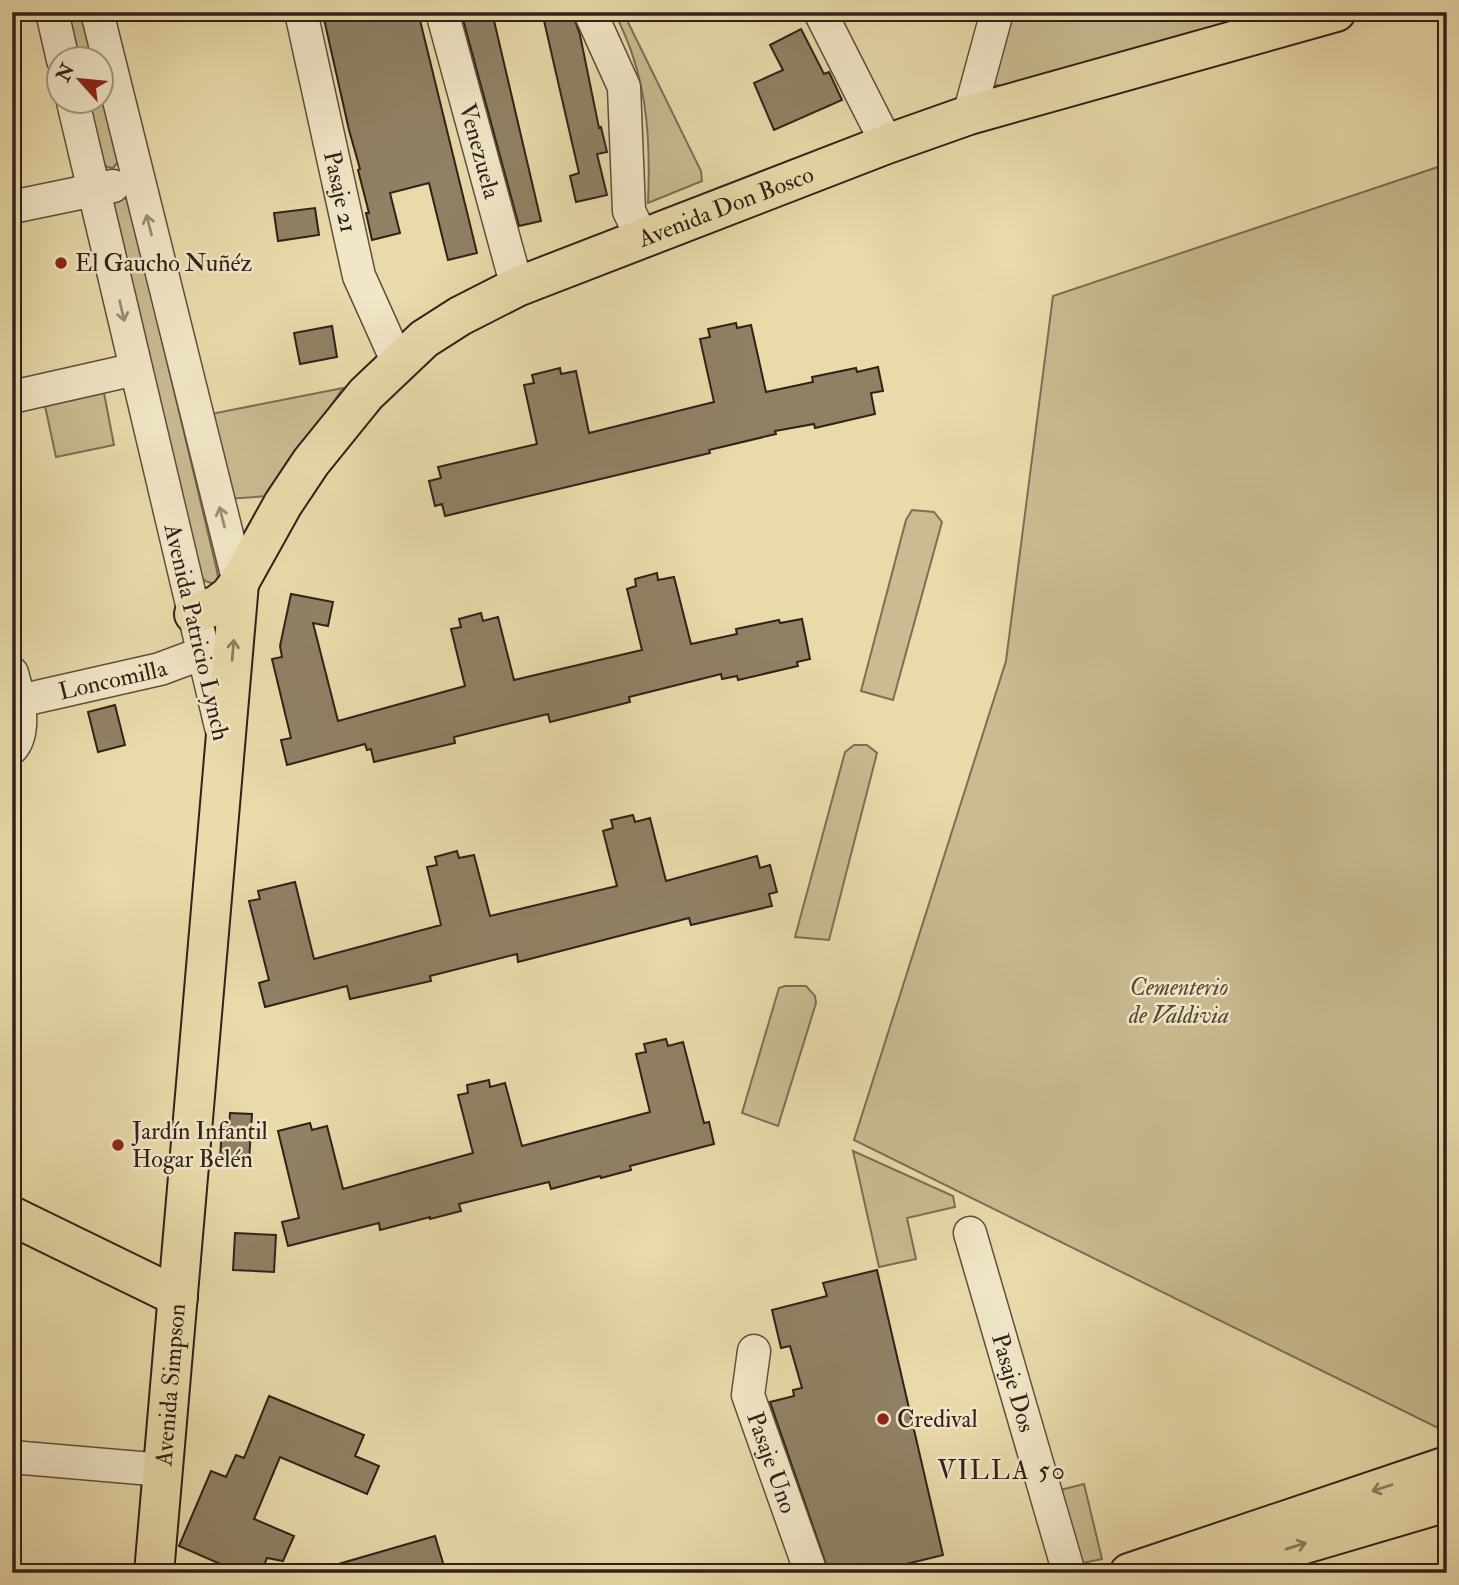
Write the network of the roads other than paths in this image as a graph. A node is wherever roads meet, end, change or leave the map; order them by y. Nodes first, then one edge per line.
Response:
1 (52, 12) edge
2 (97, 12) edge
3 (301, 12) edge
4 (442, 12) edge
5 (590, 12) edge
6 (820, 12) edge
7 (997, 12) edge
8 (1336, 12) edge
9 (1273, 21) edge
10 (60, 46) edge
11 (970, 115) junction
12 (76, 116) edge
13 (887, 144) junction
14 (138, 180) junction
15 (94, 191) junction
16 (12, 207) edge
17 (642, 238) junction
18 (517, 287) junction
19 (398, 363) junction
20 (136, 369) junction
21 (12, 397) edge
22 (239, 583) junction
23 (194, 614) junction
24 (203, 653) junction
25 (16, 687) edge
26 (225, 743) junction
27 (12, 748) edge
28 (12, 1216) edge
29 (970, 1233) dead end
30 (178, 1297) junction
31 (754, 1351) dead end
32 (12, 1457) edge
33 (1447, 1466) edge
34 (163, 1470) junction
35 (1447, 1502) edge
36 (154, 1573) edge
37 (811, 1573) edge
38 (1069, 1573) edge
39 (1129, 1573) edge
40 (1207, 1573) edge

1 - 10 street
2 - 14 street, Avenida Patricio Lynch
3 - 19 street, Pasaje 21
4 - 18 street, Venezuela
5 - 17 street
6 - 13 street
7 - 11 street
8 - 9 main road, Avenida Don Bosco
9 - 11 main road, Avenida Don Bosco
11 - 13 main road, Avenida Don Bosco
12 - 15 street, Avenida Patricio Lynch
13 - 17 main road, Avenida Don Bosco
14 - 15 street
22 -> 14 street, Avenida Patricio Lynch
15 - 16 street
15 -> 20 street, Avenida Patricio Lynch
17 - 18 main road, Avenida Don Bosco
18 - 19 main road, Avenida Don Bosco
19 - 22 main road, Avenida Don Bosco
20 - 21 street
20 - 23 street, Avenida Patricio Lynch
22 - 23 main road, Avenida Don Bosco
26 -> 22 main road, Avenida Don Bosco
23 - 24 street, Avenida Patricio Lynch
24 - 25 street, Loncomilla
24 - 26 street, Avenida Patricio Lynch
25 - 27 street
26 - 30 main road, Avenida Patricio Lynch
28 - 30 main road, Avenida Simpson
29 - 38 street, Pasaje Dos
30 - 34 main road, Avenida Simpson
31 - 37 street, Pasaje Uno
32 - 34 street
33 -> 39 main road
34 - 36 main road, Avenida Simpson
40 -> 35 main road

